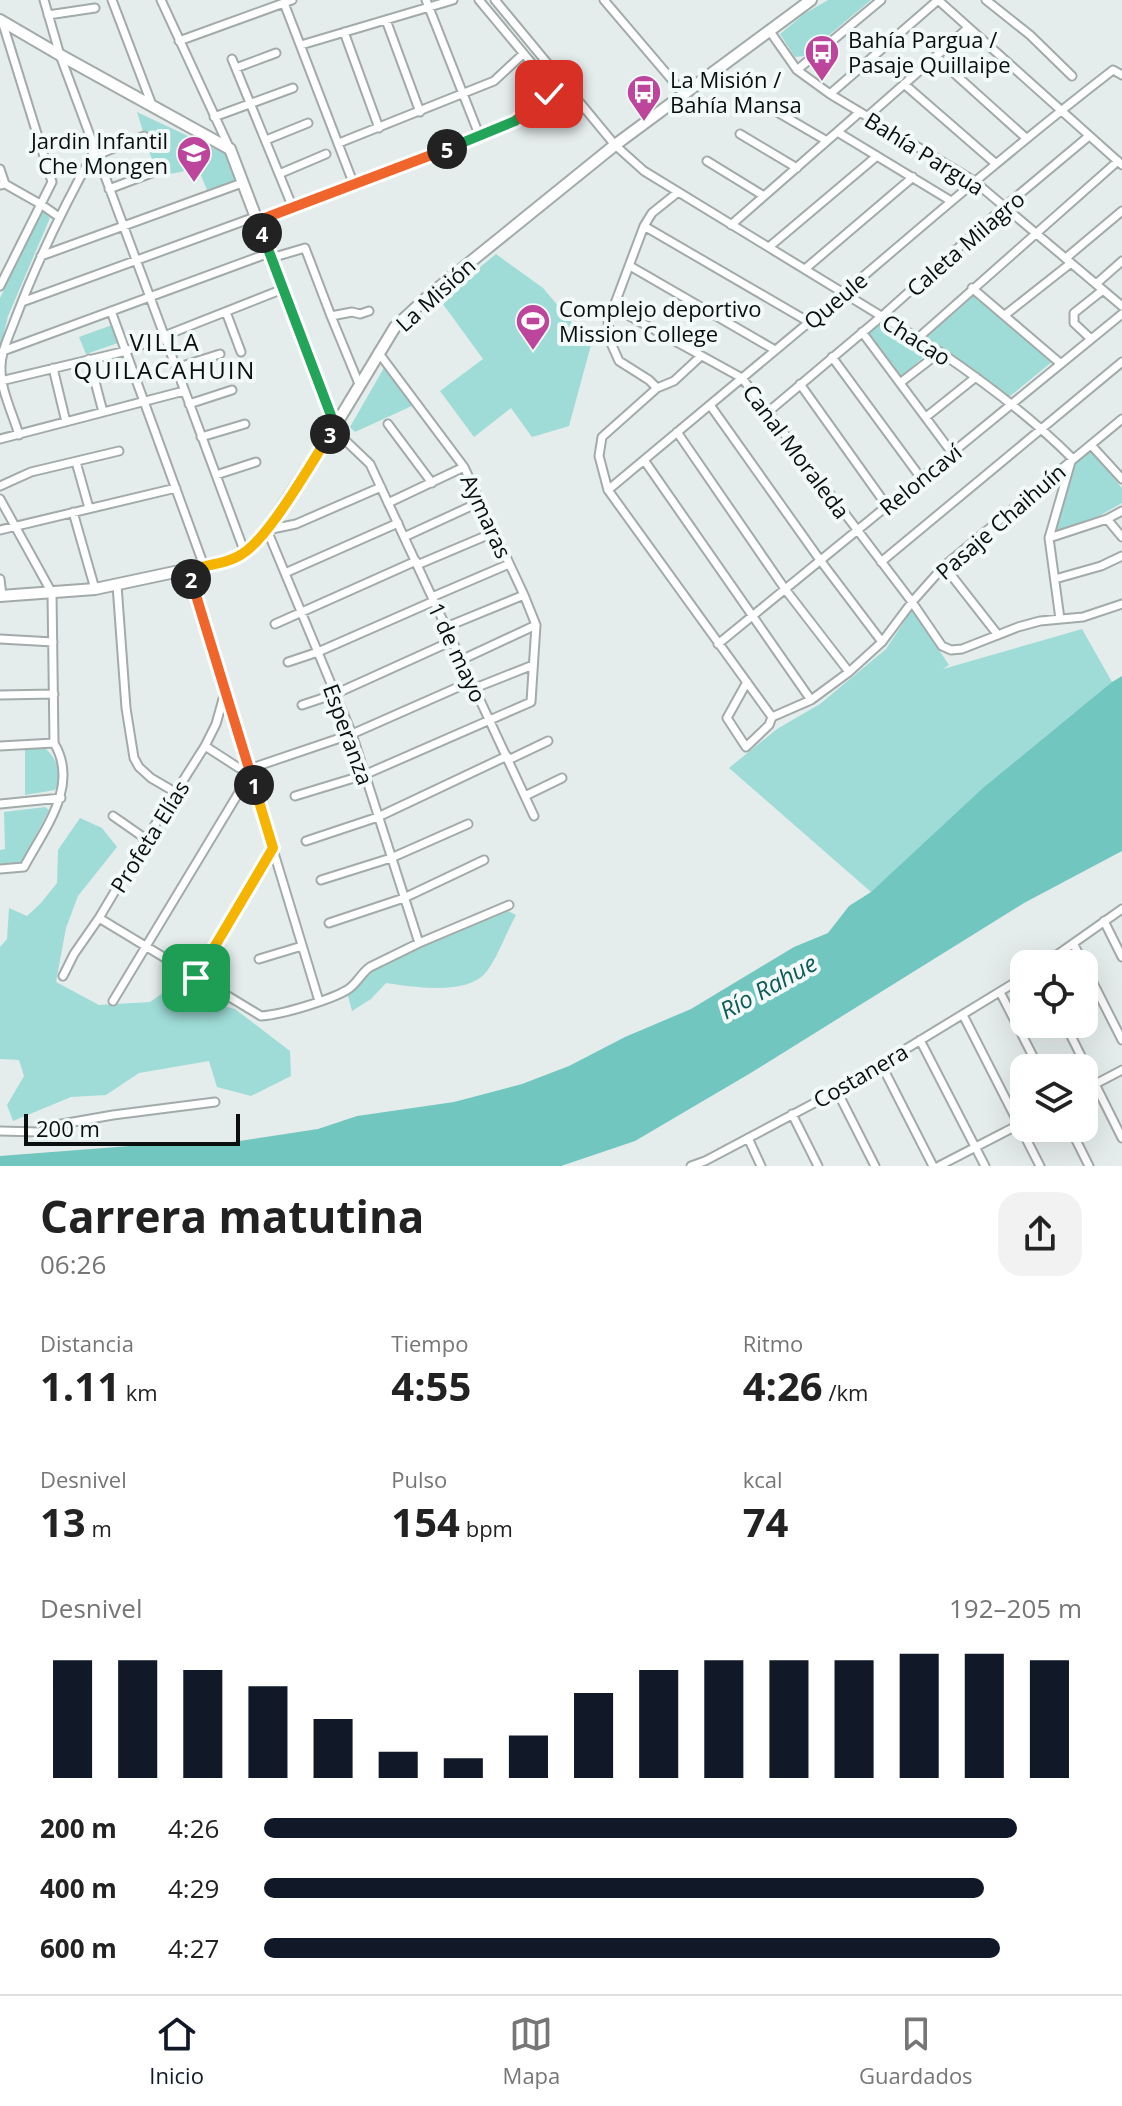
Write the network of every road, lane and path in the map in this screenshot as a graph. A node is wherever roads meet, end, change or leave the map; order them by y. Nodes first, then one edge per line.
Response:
1 (44, 0) edge
2 (112, 0) edge
3 (161, 0) edge
4 (453, 0) edge
5 (479, 0) edge
6 (495, 0) edge
7 (604, 0) edge
8 (811, 0) edge
9 (881, 0) edge
10 (938, 0) edge
11 (986, 0) edge
12 (289, 1) edge
13 (427, 3) edge
14 (95, 8) dead end
15 (48, 15) junction
16 (1, 20) edge
17 (386, 20) junction
18 (968, 28) junction
19 (769, 30) junction
20 (344, 32) junction
21 (179, 41) junction
22 (301, 45) junction
23 (276, 53) dead end
24 (523, 54) junction
25 (60, 55) junction
26 (936, 57) junction
27 (232, 59) dead end
28 (236, 68) junction
29 (797, 70) junction
30 (1122, 75) edge
31 (1072, 76) dead end
32 (562, 83) junction
33 (904, 84) junction
34 (293, 88) dead end
35 (554, 90) junction
36 (684, 94) junction
37 (830, 94) junction
38 (463, 95) junction
39 (250, 103) junction
40 (152, 105) junction
41 (772, 109) dead end
42 (1061, 110) junction
43 (420, 112) junction
44 (864, 114) junction
45 (214, 117) junction
46 (308, 123) dead end
47 (379, 128) junction
48 (839, 133) junction
49 (740, 134) dead end
50 (144, 136) dead end
51 (1089, 136) junction
52 (480, 137) junction
53 (1026, 138) junction
54 (266, 140) junction
55 (827, 141) junction
56 (339, 143) junction
57 (615, 145) junction
58 (230, 149) junction
59 (96, 153) junction
60 (326, 154) dead end
61 (877, 156) junction
62 (707, 161) dead end
63 (995, 163) junction
64 (1120, 163) edge
65 (797, 168) junction
66 (0, 169) edge
67 (154, 172) dead end
68 (279, 174) junction
69 (913, 177) junction
70 (974, 181) junction
71 (242, 183) junction
72 (2, 184) edge
73 (354, 185) junction
74 (109, 189) junction
75 (677, 193) junction
76 (764, 196) junction
77 (951, 201) junction
78 (42, 205) junction
79 (1004, 207) junction
80 (293, 208) junction
81 (1122, 211) edge
82 (59, 217) junction
83 (256, 219) junction
84 (731, 225) junction
85 (123, 226) junction
86 (644, 226) junction
87 (1035, 233) junction
88 (769, 247) junction
89 (41, 256) junction
90 (270, 256) junction
91 (136, 260) junction
92 (1068, 261) junction
93 (1122, 261) edge
94 (630, 266) junction
95 (805, 269) junction
96 (1096, 284) junction
97 (0, 286) edge
98 (972, 288) junction
99 (283, 289) junction
100 (1103, 290) junction
101 (844, 293) junction
102 (149, 297) junction
103 (22, 302) junction
104 (1122, 306) edge
105 (613, 307) junction
106 (111, 311) junction
107 (369, 311) dead end
108 (226, 312) junction
109 (1122, 314) edge
110 (1005, 315) junction
111 (331, 316) junction
112 (882, 316) junction
113 (809, 322) junction
114 (862, 332) junction
115 (164, 337) junction
116 (918, 338) junction
117 (1091, 339) junction
118 (775, 350) junction
119 (3, 351) junction
120 (126, 351) junction
121 (241, 352) dead end
122 (378, 352) junction
123 (940, 352) junction
124 (220, 354) dead end
125 (701, 356) junction
126 (832, 357) junction
127 (89, 359) junction
128 (1122, 362) edge
129 (1061, 364) junction
130 (351, 367) junction
131 (53, 368) junction
132 (176, 368) junction
133 (366, 374) junction
134 (976, 377) junction
135 (742, 378) junction
136 (1, 381) edge
137 (900, 383) junction
138 (359, 384) junction
139 (800, 384) junction
140 (657, 388) junction
141 (232, 390) dead end
142 (184, 391) junction
143 (145, 401) junction
144 (189, 404) junction
145 (1011, 404) junction
146 (710, 405) junction
147 (103, 412) junction
148 (768, 412) junction
149 (926, 417) junction
150 (1122, 419) edge
151 (66, 422) junction
152 (245, 424) dead end
153 (388, 424) dead end
154 (333, 428) junction
155 (1041, 428) junction
156 (677, 432) junction
157 (19, 435) junction
158 (201, 437) junction
159 (0, 439) edge
160 (1091, 445) junction
161 (119, 451) dead end
162 (952, 453) junction
163 (1072, 458) junction
164 (644, 460) junction
165 (76, 462) junction
166 (256, 462) dead end
167 (464, 467) junction
168 (216, 475) junction
169 (921, 478) junction
170 (1122, 479) edge
171 (432, 483) junction
172 (0, 486) edge
173 (381, 487) junction
174 (176, 488) junction
175 (608, 490) junction
176 (0, 499) edge
177 (480, 502) junction
178 (388, 503) junction
179 (887, 506) junction
180 (89, 508) junction
181 (280, 511) junction
182 (1122, 511) edge
183 (73, 512) junction
184 (1107, 519) junction
185 (398, 523) junction
186 (296, 524) junction
187 (16, 528) junction
188 (0, 530) edge
189 (267, 530) junction
190 (857, 530) junction
191 (495, 532) junction
192 (404, 537) junction
193 (1122, 537) edge
194 (1049, 538) junction
195 (245, 553) junction
196 (1122, 556) edge
197 (820, 560) junction
198 (881, 562) junction
199 (416, 563) junction
200 (509, 564) junction
201 (204, 566) junction
202 (944, 566) junction
203 (188, 570) junction
204 (285, 573) junction
205 (0, 579) edge
206 (1055, 579) junction
207 (117, 585) junction
208 (95, 589) junction
209 (785, 589) junction
210 (52, 593) junction
211 (524, 595) junction
212 (1, 596) edge
213 (433, 599) junction
214 (912, 602) junction
215 (1122, 604) edge
216 (301, 612) junction
217 (752, 616) junction
218 (1060, 619) junction
219 (275, 624) dead end
220 (536, 625) junction
221 (446, 627) junction
222 (998, 635) junction
223 (0, 639) edge
224 (452, 641) junction
225 (53, 642) junction
226 (882, 642) junction
227 (718, 644) junction
228 (318, 652) junction
229 (461, 660) junction
230 (288, 662) dead end
231 (533, 665) junction
232 (849, 672) junction
233 (747, 682) junction
234 (473, 685) junction
235 (225, 690) junction
236 (54, 694) junction
237 (335, 694) junction
238 (0, 695) edge
239 (811, 700) junction
240 (302, 705) dead end
241 (772, 717) junction
242 (489, 719) junction
243 (352, 734) junction
244 (548, 741) dead end
245 (54, 743) junction
246 (0, 746) edge
247 (205, 746) junction
248 (507, 758) junction
249 (250, 772) junction
250 (364, 775) junction
251 (562, 778) dead end
252 (175, 792) junction
253 (295, 796) dead end
254 (525, 796) junction
255 (61, 798) junction
256 (0, 804) edge
257 (113, 816) dead end
258 (534, 816) dead end
259 (378, 817) junction
260 (468, 824) dead end
261 (146, 839) junction
262 (306, 841) dead end
263 (273, 848) junction
264 (391, 858) junction
265 (484, 860) dead end
266 (0, 869) edge
267 (321, 880) dead end
268 (404, 898) junction
269 (509, 905) dead end
270 (1122, 909) edge
271 (99, 918) junction
272 (1104, 921) junction
273 (329, 923) dead end
274 (419, 943) junction
275 (1074, 945) junction
276 (302, 946) junction
277 (146, 947) junction
278 (1066, 950) edge
279 (1077, 950) edge
280 (1122, 957) edge
281 (259, 959) dead end
282 (63, 976) dead end
283 (196, 978) junction
284 (1010, 986) edge
285 (1000, 992) junction
286 (1098, 992) edge
287 (113, 1001) dead end
288 (319, 1001) junction
289 (963, 1015) junction
290 (920, 1040) junction
291 (1122, 1040) edge
292 (1032, 1054) edge
293 (881, 1064) junction
294 (1122, 1070) edge
295 (1098, 1082) edge
296 (1098, 1090) edge
297 (837, 1091) junction
298 (215, 1102) dead end
299 (1010, 1103) edge
300 (792, 1114) junction
301 (1010, 1129) edge
302 (0, 1131) edge
303 (748, 1138) junction
304 (1122, 1138) edge
305 (1029, 1142) edge
306 (1077, 1142) edge
307 (975, 1147) junction
308 (706, 1164) edge
309 (691, 1166) edge
310 (761, 1166) edge
311 (818, 1166) edge
312 (875, 1166) edge
313 (933, 1166) edge
314 (939, 1166) edge
315 (985, 1166) edge
316 (1040, 1166) edge
317 (1089, 1166) edge

1 - 15 street
2 - 40 street
3 - 21 street
4 - 13 street
5 - 24 street
6 - 32 street, Chacao
7 - 36 street
8 - 19 street, La Misión
9 - 29 street
10 - 18 street
10 - 37 street
11 - 31 street
12 - 21 street
12 - 22 street
13 - 17 street
13 - 38 street
14 - 15 street
15 - 25 street
16 - 25 street
16 - 78 street
17 - 20 street
17 - 43 street
18 - 26 street
18 - 42 street
19 - 29 street, Bahía Pargua
19 - 36 street, La Misión
20 - 22 street
20 - 47 street
21 - 45 street
22 - 56 street
23 - 28 street
24 - 35 street
24 - 38 street
25 - 40 street
25 - 59 street
26 - 33 street
26 - 53 street
27 - 28 street
28 - 39 street
29 - 37 street, Bahía Pargua
30 - 42 street, Queule
32 - 35 street
32 - 57 street, Chacao
33 - 44 street
33 - 63 street
34 - 39 street
35 - 52 street
36 - 57 street, La Misión
37 - 44 street, Bahía Pargua
38 - 43 street
38 - 52 street
39 - 45 street
39 - 54 street
40 - 58 street
41 - 55 street
42 - 51 street
42 - 53 street, Queule
43 - 47 street
44 - 48 street
44 - 70 street, Bahía Pargua
45 - 58 street
46 - 54 street
47 - 56 street
48 - 55 street
48 - 61 street
49 - 65 street
50 - 59 street
51 - 64 street
51 - 79 street, Caleta Milagro
52 - 73 street
53 - 63 street, Queule
54 - 68 street
55 - 65 street
56 - 73 street
57 - 75 street, Chacao
57 - 122 street, La Misión
58 - 71 street
59 - 74 street
59 - 82 street
60 - 68 street
61 - 69 street
61 - 88 street
62 - 76 street
63 - 70 street, Queule
64 - 87 street
65 - 76 street
66 - 72 street
67 - 74 street
68 - 80 street
69 - 77 street
69 - 95 street
70 - 77 street, Queule
70 - 79 street, Bahía Pargua
71 - 83 street
71 - 85 street
72 - 78 street
73 - 80 street
74 - 85 street
75 - 84 street, Chacao
75 - 86 street
76 - 84 street
77 - 101 street, Queule
78 - 82 street
78 - 97 street
79 - 87 street, Bahía Pargua
79 - 112 street, Caleta Milagro
80 - 83 street
81 - 92 street
82 - 89 street
83 - 90 street
83 - 91 street
84 - 88 street, Chacao
85 - 89 street
85 - 91 street
86 - 94 street
86 - 113 street
87 - 92 street, Bahía Pargua
87 - 98 street
88 - 95 street, Chacao
89 - 103 street
90 - 99 street
90 - 102 street
90 - 111 street
91 - 102 street
91 - 103 street
92 - 96 street, Bahía Pargua
92 - 110 street
93 - 96 street
94 - 105 street
94 - 118 street
95 - 101 street, Chacao
96 - 100 street, Bahía Pargua
98 - 110 street
98 - 116 street
99 - 108 street
99 - 154 street
100 - 104 street, Bahía Pargua
100 - 117 street
101 - 112 street, Chacao
101 - 113 street, Queule
102 - 106 street
102 - 115 street
103 - 119 street
105 - 125 street, Canal Moraleda
105 - 140 street
106 - 119 street
106 - 120 street
107 - 111 street
108 - 115 street
108 - 121 street
109 - 117 street, Reloncaví
110 - 129 street
111 - 130 street
112 - 114 street, Caleta Milagro
112 - 116 street, Chacao
113 - 118 street, Queule
114 - 126 street, Caleta Milagro
114 - 137 street
115 - 120 street
115 - 132 street
116 - 123 street, Chacao
117 - 129 street, Reloncaví
118 - 135 street, Queule
119 - 136 street
120 - 127 street
120 - 143 street
122 - 133 street, La Misión
122 - 167 street, Aymaras
123 - 134 street, Chacao
123 - 137 street
124 - 132 street
125 - 135 street, Canal Moraleda
125 - 140 street
126 - 139 street, Caleta Milagro
126 - 169 street
127 - 131 street
127 - 147 street
128 - 155 street
129 - 145 street, Reloncaví
130 - 133 street
130 - 138 street
131 - 136 street
131 - 151 street
132 - 142 street
133 - 138 street, La Misión
134 - 145 street, Chacao
134 - 149 street
135 - 146 street, Queule
135 - 148 street, Canal Moraleda
136 - 157 street
137 - 149 street
138 - 154 street, La Misión
139 - 148 street, Caleta Milagro
139 - 179 street
140 - 175 street
141 - 144 street
142 - 143 street
142 - 144 street
143 - 147 street
143 - 174 street
144 - 158 street
145 - 155 street, Chacao
145 - 162 street, Reloncaví
146 - 156 street, Queule
146 - 197 street
147 - 151 street
148 - 190 street, Canal Moraleda
149 - 162 street
150 - 160 street, Pasaje Chaihuín
151 - 157 street
152 - 158 street
153 - 171 street
154 - 173 street, 1 de mayo
154 - 181 street, La Misión
155 - 163 street, Chacao
155 - 198 street
156 - 164 street, Queule
156 - 209 street
157 - 159 street
158 - 168 street
160 - 163 street, Pasaje Chaihuín
160 - 170 street
161 - 165 street
162 - 169 street, Reloncaví
163 - 194 street
163 - 202 street, Pasaje Chaihuín
164 - 175 street, Queule
164 - 217 street
165 - 172 street
165 - 180 street
166 - 168 street
167 - 171 street
167 - 177 street, Aymaras
168 - 195 street
169 - 179 street, Reloncaví
171 - 178 street
173 - 178 street, 1 de mayo
173 - 186 street
174 - 180 street
174 - 201 street
175 - 227 street
176 - 187 street
177 - 191 street, Aymaras
177 - 192 street
178 - 185 street, 1 de mayo
179 - 190 street, Reloncaví
180 - 183 street
181 - 186 street
181 - 189 street, La Misión
182 - 184 street
183 - 187 street
183 - 208 street
184 - 193 street
184 - 194 street
185 - 192 street, 1 de mayo
185 - 204 street
186 - 189 street
187 - 188 street
187 - 210 street
189 - 195 street, La Misión
189 - 204 street, Esperanza
190 - 197 street, Reloncaví
190 - 198 street, Canal Moraleda
191 - 199 street
191 - 200 street, Aymaras
192 - 199 street, 1 de mayo
194 - 206 street
195 - 201 street, La Misión
196 - 206 street
197 - 209 street, Reloncaví
197 - 226 street
198 - 214 street, Canal Moraleda
199 - 213 street, 1 de mayo
199 - 216 street
200 - 211 street, Aymaras
200 - 213 street
201 - 203 street, La Misión
202 - 214 street, Pasaje Chaihuín
202 - 222 street
203 - 207 street, La Misión
203 - 235 street
204 - 216 street, Esperanza
205 - 212 street
206 - 218 street
207 - 208 street, La Misión
207 - 252 street
208 - 210 street, La Misión
209 - 217 street, Reloncaví
209 - 232 street
210 - 212 street, La Misión
210 - 225 street
211 - 220 street, Aymaras
211 - 221 street
213 - 221 street, 1 de mayo
213 - 228 street
214 - 222 street, Canal Moraleda
214 - 226 street, Pasaje Chaihuín
215 - 218 street
216 - 219 street
216 - 228 street, Esperanza
217 - 227 street, Reloncaví
217 - 239 street
218 - 222 street
220 - 229 street
220 - 231 street, Aymaras
221 - 224 street, 1 de mayo
223 - 225 street
224 - 229 street, 1 de mayo
224 - 237 street
225 - 236 street
226 - 232 street, Pasaje Chaihuín
227 - 233 street
228 - 230 street
228 - 237 street, Esperanza
229 - 234 street, 1 de mayo
231 - 234 street
231 - 242 street, Aymaras
232 - 239 street, Pasaje Chaihuín
233 - 241 street
233 - 241 street
234 - 242 street, 1 de mayo
234 - 243 street
235 - 247 street, Profeta Elías
235 - 249 street
236 - 238 street
236 - 245 street
237 - 240 street
237 - 243 street, Esperanza
239 - 241 street, Pasaje Chaihuín
242 - 248 street, 1 de mayo
242 - 250 street
243 - 249 street
243 - 250 street, Esperanza
244 - 248 street
245 - 246 street
245 - 255 street
247 - 249 street
247 - 252 street, Profeta Elías
248 - 254 street, 1 de mayo
248 - 259 street
249 - 263 street
249 - 277 street
250 - 253 street
250 - 259 street, Esperanza
251 - 254 street
252 - 261 street, Profeta Elías
254 - 258 street, 1 de mayo
255 - 256 street
255 - 266 street
257 - 261 street
259 - 262 street
259 - 264 street, Esperanza
260 - 264 street
261 - 271 street, Profeta Elías
263 - 276 street
263 - 283 street
264 - 267 street
264 - 268 street, Esperanza
265 - 268 street
268 - 273 street
268 - 274 street, Esperanza
269 - 274 street
270 - 272 street
271 - 277 street
271 - 282 street, Profeta Elías
272 - 275 street
272 - 280 street
274 - 288 street
275 - 278 street
275 - 279 street
276 - 281 street
276 - 288 street
277 - 283 street
277 - 287 street
283 - 288 street
284 - 285 street, Costanera
285 - 289 street, Costanera
285 - 292 street
286 - 291 street
289 - 290 street, Costanera
289 - 299 street
290 - 293 street, Costanera
290 - 307 street
293 - 297 street, Costanera
293 - 313 street
294 - 295 street
296 - 304 street
297 - 300 street, Costanera
297 - 312 street
298 - 302 street
300 - 303 street, Costanera
300 - 311 street
301 - 307 street
303 - 308 street, Costanera
303 - 310 street
305 - 316 street
306 - 317 street
307 - 314 street
307 - 315 street
308 - 309 street, Costanera

